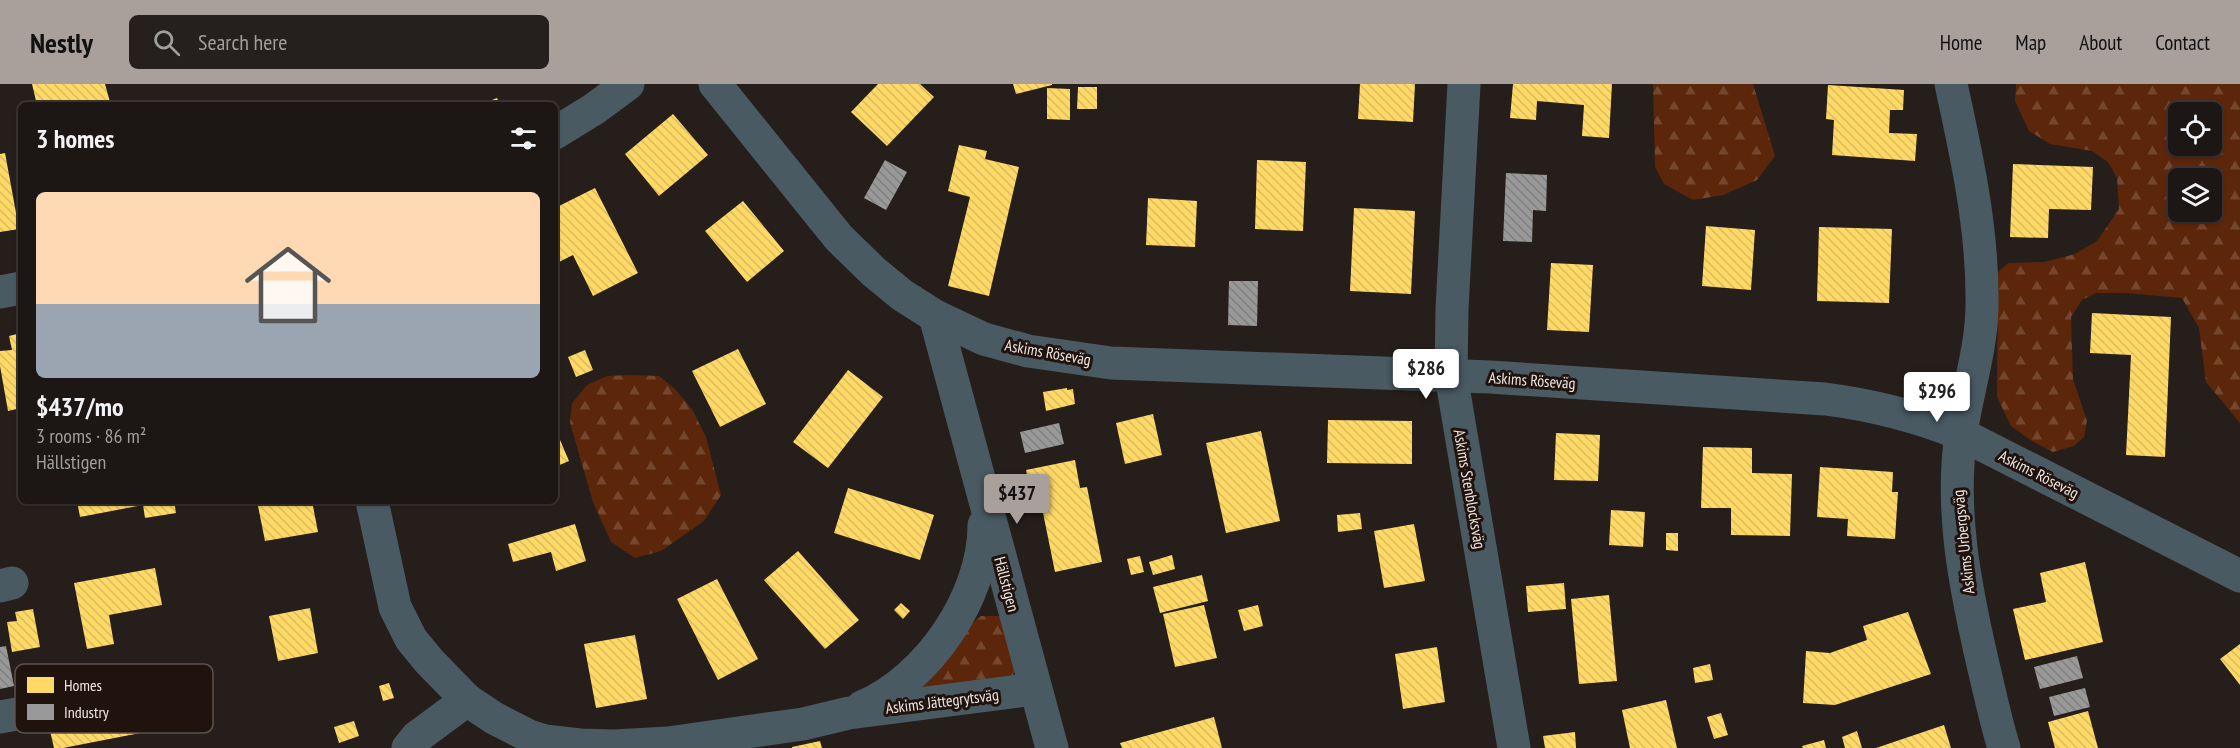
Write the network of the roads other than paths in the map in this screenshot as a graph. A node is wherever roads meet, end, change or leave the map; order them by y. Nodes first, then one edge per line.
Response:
1 (628, 84) edge
2 (715, 84) edge
3 (1464, 84) edge
4 (1951, 84) edge
5 (558, 132) edge
6 (18, 289) edge
7 (0, 292) edge
8 (935, 316) junction
9 (1451, 375) junction
10 (1961, 434) junction
11 (984, 500) junction
12 (373, 504) edge
13 (2240, 576) edge
14 (1035, 689) junction
15 (467, 700) junction
16 (849, 712) junction
17 (580, 747) edge
18 (408, 748) edge
19 (1052, 748) edge
20 (1514, 748) edge
21 (2004, 748) edge

1 - 5 street
2 - 8 street, Askims Röseväg
3 - 9 street, Askims Stenblocksväg
4 - 10 street, Askims Urbergsväg
6 - 7 street
8 - 9 street, Askims Röseväg
8 - 11 street, Hällstigen
9 - 10 street, Askims Röseväg
9 - 20 street, Askims Stenblocksväg
10 - 13 street, Askims Röseväg
10 - 21 street, Askims Urbergsväg
11 - 14 street, Hällstigen
11 - 16 street, Askims Jättegrytsväg
12 - 15 street, Askims Jättegrytsväg
14 - 16 street, Askims Jättegrytsväg
14 - 19 street, Hällstigen
15 - 17 street, Askims Jättegrytsväg
15 - 18 street
16 - 17 street, Askims Jättegrytsväg

